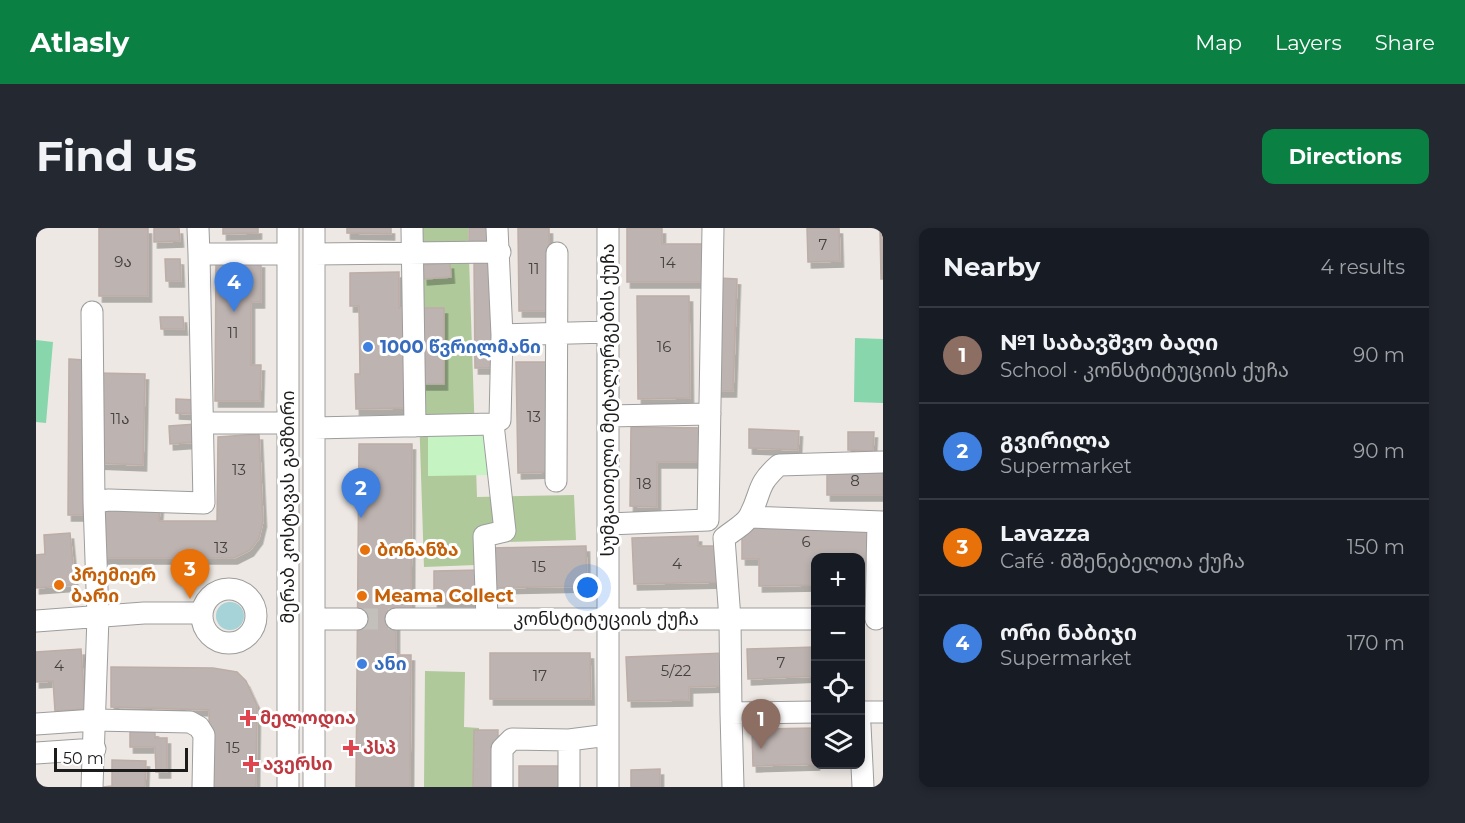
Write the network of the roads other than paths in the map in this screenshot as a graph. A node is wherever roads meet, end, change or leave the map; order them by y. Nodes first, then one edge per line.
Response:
1 (198, 228) edge
2 (288, 228) edge
3 (314, 228) edge
4 (412, 228) edge
5 (498, 228) edge
6 (608, 228) edge
7 (713, 228) edge
8 (500, 252) junction
9 (412, 253) junction
10 (199, 254) junction
11 (288, 254) junction
12 (314, 254) junction
13 (557, 254) dead end
14 (92, 312) dead end
15 (608, 332) junction
16 (557, 334) junction
17 (502, 335) junction
18 (710, 414) junction
19 (608, 416) junction
20 (204, 423) junction
21 (288, 423) junction
22 (493, 424) junction
23 (415, 426) junction
24 (314, 428) junction
25 (883, 462) edge
26 (556, 481) dead end
27 (94, 502) junction
28 (749, 517) junction
29 (880, 522) edge
30 (608, 524) junction
31 (202, 613) junction
32 (256, 613) junction
33 (288, 614) junction
34 (98, 617) junction
35 (314, 619) junction
36 (357, 619) tunnel mouth
37 (396, 619) tunnel mouth
38 (487, 619) junction
39 (608, 619) junction
40 (730, 619) junction
41 (811, 619) edge
42 (873, 619) edge
43 (36, 621) edge
44 (811, 712) edge
45 (865, 712) edge
46 (883, 712) edge
47 (731, 713) junction
48 (95, 720) junction
49 (36, 724) edge
50 (608, 735) junction
51 (569, 740) junction
52 (95, 749) junction
53 (36, 753) edge
54 (862, 769) edge
55 (92, 787) edge
56 (203, 787) edge
57 (288, 787) edge
58 (314, 787) edge
59 (502, 787) edge
60 (569, 787) edge
61 (608, 787) edge
62 (733, 787) edge
63 (863, 787) edge

1 - 10 street
2 - 11 street, მერაბ კოსტავას გამზირი
3 - 12 street, მერაბ კოსტავას გამზირი
4 - 9 street
5 - 8 street
6 - 15 street, სუმგაითელი მეტალურგების ქუჩა
7 - 18 street
8 - 9 street
8 - 17 street
9 - 12 street
9 - 23 street
10 - 11 street
10 - 20 street
11 - 21 street, მერაბ კოსტავას გამზირი
12 - 24 street, მერაბ კოსტავას გამზირი
13 - 16 street
14 - 27 street
15 - 16 street
15 - 19 street, სუმგაითელი მეტალურგების ქუჩა
16 - 17 street
16 - 26 street
17 - 22 street
18 - 19 street
18 - 30 street
19 - 30 street, სუმგაითელი მეტალურგების ქუჩა
20 - 21 street
20 - 27 street
21 - 33 street, მერაბ კოსტავას გამზირი
22 - 23 street
22 - 38 street
23 - 24 street
24 - 35 street, მერაბ კოსტავას გამზირი
25 - 28 street
27 - 34 street
28 - 29 street
28 - 40 street
29 - 42 street
30 - 39 street, სუმგაითელი მეტალურგების ქუჩა
31 - 32 street
31 - 32 street
31 - 34 street
32 - 33 street
33 - 57 street, მერაბ კოსტავას გამზირი
34 - 43 street
34 - 48 street
35 - 36 street
35 - 58 street, მერაბ კოსტავას გამზირი
37 - 38 street, კონსტიტუციის ქუჩა
38 - 39 street, კონსტიტუციის ქუჩა
39 - 40 street, კონსტიტუციის ქუჩა
39 - 50 street, სუმგაითელი მეტალურგების ქუჩა
40 - 41 street, კონსტიტუციის ქუჩა
40 - 47 street
44 - 47 street
45 - 46 street
47 - 62 street
48 - 49 street
48 - 52 street
48 - 56 street
50 - 51 street
50 - 61 street, სუმგაითელი მეტალურგების ქუჩა
51 - 59 street
51 - 60 street
52 - 53 street
52 - 55 street
54 - 63 street

